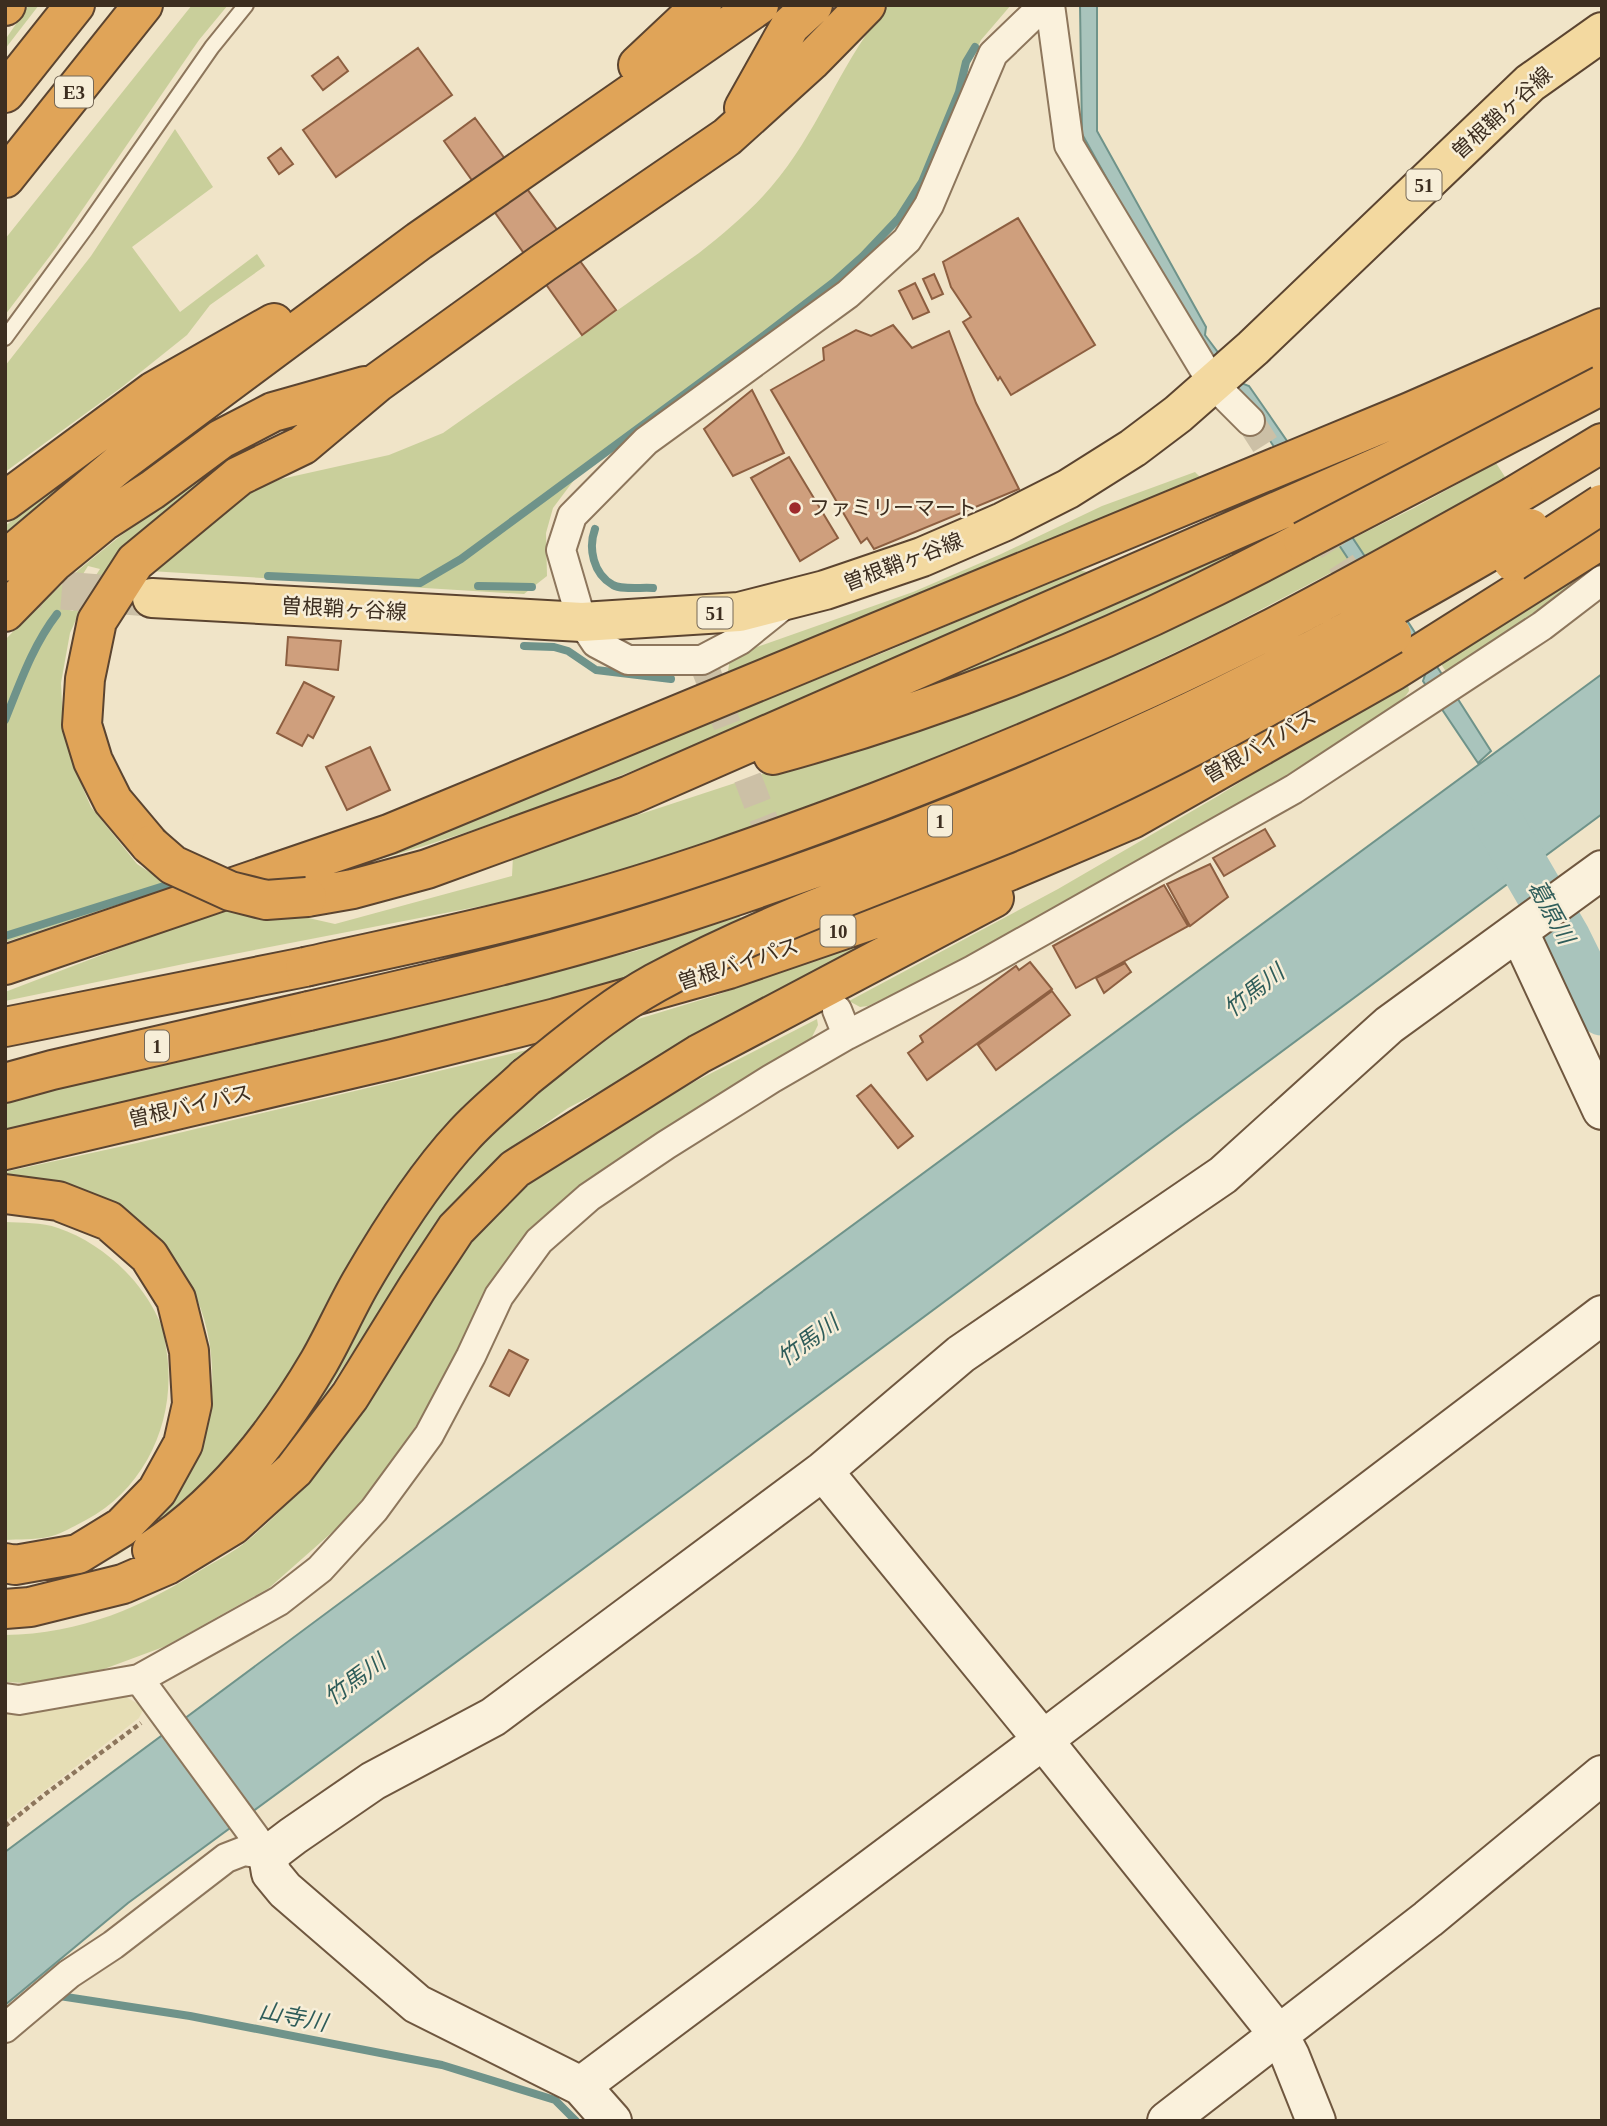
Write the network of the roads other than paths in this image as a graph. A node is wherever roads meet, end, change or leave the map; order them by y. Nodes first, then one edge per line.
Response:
1 (75, 5) edge
2 (143, 5) edge
3 (246, 5) edge
4 (702, 5) edge
5 (759, 5) edge
6 (813, 5) edge
7 (866, 5) edge
8 (1044, 5) edge
9 (1051, 5) edge
10 (1602, 32) edge
11 (5, 93) edge
12 (727, 137) junction
13 (548, 150) junction
14 (5, 178) edge
15 (419, 241) junction
16 (1602, 328) edge
17 (5, 338) edge
18 (1602, 366) edge
19 (1216, 381) junction
20 (377, 383) junction
21 (1602, 385) edge
22 (1250, 421) tunnel mouth
23 (1602, 443) edge
24 (1602, 484) edge
25 (5, 501) edge
26 (1602, 504) edge
27 (1602, 539) edge
28 (5, 562) edge
29 (1602, 580) edge
30 (152, 598) tunnel mouth
31 (5, 612) edge
32 (582, 622) junction
33 (1415, 676) dead end
34 (1426, 703) junction
35 (630, 795) junction
36 (1132, 819) junction
37 (1602, 870) edge
38 (1519, 932) junction
39 (5, 965) edge
40 (5, 1027) edge
41 (5, 1083) edge
42 (1602, 1110) edge
43 (5, 1150) edge
44 (5, 1194) edge
45 (1602, 1315) edge
46 (823, 1471) junction
47 (5, 1563) edge
48 (85, 1592) junction
49 (5, 1609) edge
50 (139, 1679) junction
51 (5, 1698) edge
52 (1043, 1740) junction
53 (1602, 1775) edge
54 (259, 1843) junction
55 (5, 2028) edge
56 (1279, 2035) junction
57 (580, 2086) junction
58 (612, 2121) edge
59 (1167, 2121) edge
60 (1316, 2121) edge

1 - 11 highway, E3
2 - 14 highway, E3
3 - 17 lane
4 - 13 highway
5 - 13 highway
6 - 12 highway
7 - 12 highway
8 - 32 street
9 - 19 street
10 - 19 main road, 曽根鞘ヶ谷線 / 51
12 - 20 highway
13 - 15 highway
15 - 25 highway
15 - 28 highway
16 - 39 highway
18 - 35 highway
19 - 22 street
19 - 32 main road, 曽根鞘ヶ谷線 / 51
20 - 31 highway
20 - 35 highway, bridge
21 - 35 highway, bridge
23 - 40 highway, 1, bridge
24 - 41 highway, 1, bridge
26 - 48 highway, bridge
27 - 36 highway, 曽根バイパス / 10
29 - 34 street
30 - 32 main road, 曽根鞘ヶ谷線 / 51
33 - 34 street
34 - 50 street
36 - 43 highway, 曽根バイパス / 10
36 - 48 highway
37 - 38 street
38 - 42 street
38 - 46 street
44 - 47 highway
45 - 52 street
46 - 52 street
46 - 54 street
48 - 49 highway
50 - 51 street
50 - 54 street
52 - 56 street
52 - 57 street
53 - 56 street
54 - 55 street
54 - 57 street
56 - 59 street
56 - 60 street
57 - 58 street

